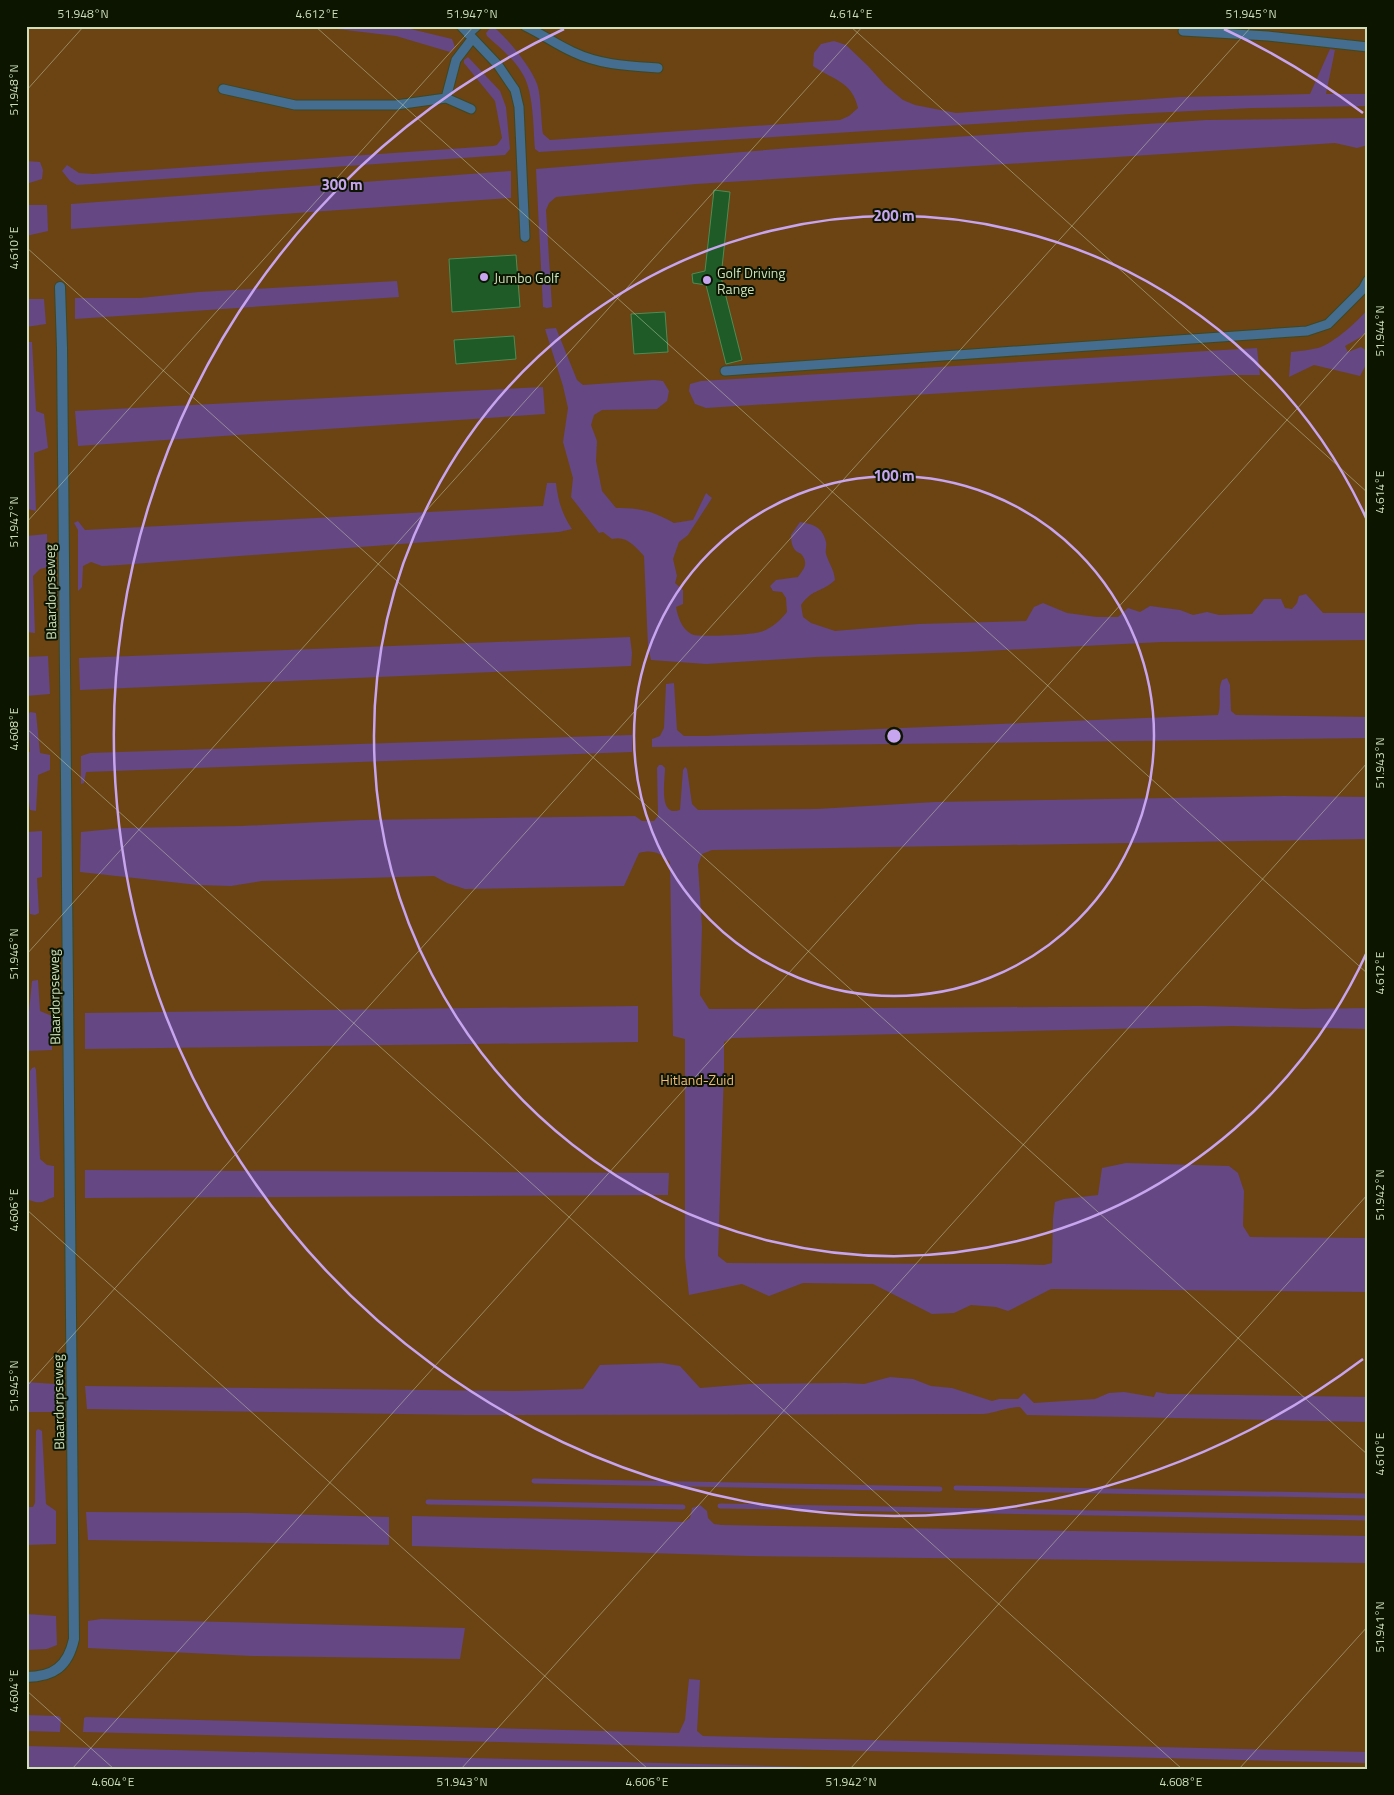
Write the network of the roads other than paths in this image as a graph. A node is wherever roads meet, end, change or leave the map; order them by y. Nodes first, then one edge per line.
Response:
1 (461, 26) edge
2 (477, 26) edge
3 (525, 26) edge
4 (1183, 31) dead end
5 (470, 36) junction
6 (1368, 47) edge
7 (658, 68) dead end
8 (223, 89) dead end
9 (446, 98) junction
10 (471, 109) dead end
11 (525, 237) dead end
12 (1368, 280) edge
13 (60, 287) dead end
14 (724, 371) dead end
15 (26, 1677) edge

1 - 5 lane
2 - 5 lane
3 - 7 lane
4 - 6 lane
5 - 9 lane
5 - 11 lane
8 - 9 lane
9 - 10 lane
12 - 14 lane
13 - 15 street, Blaardorpseweg

